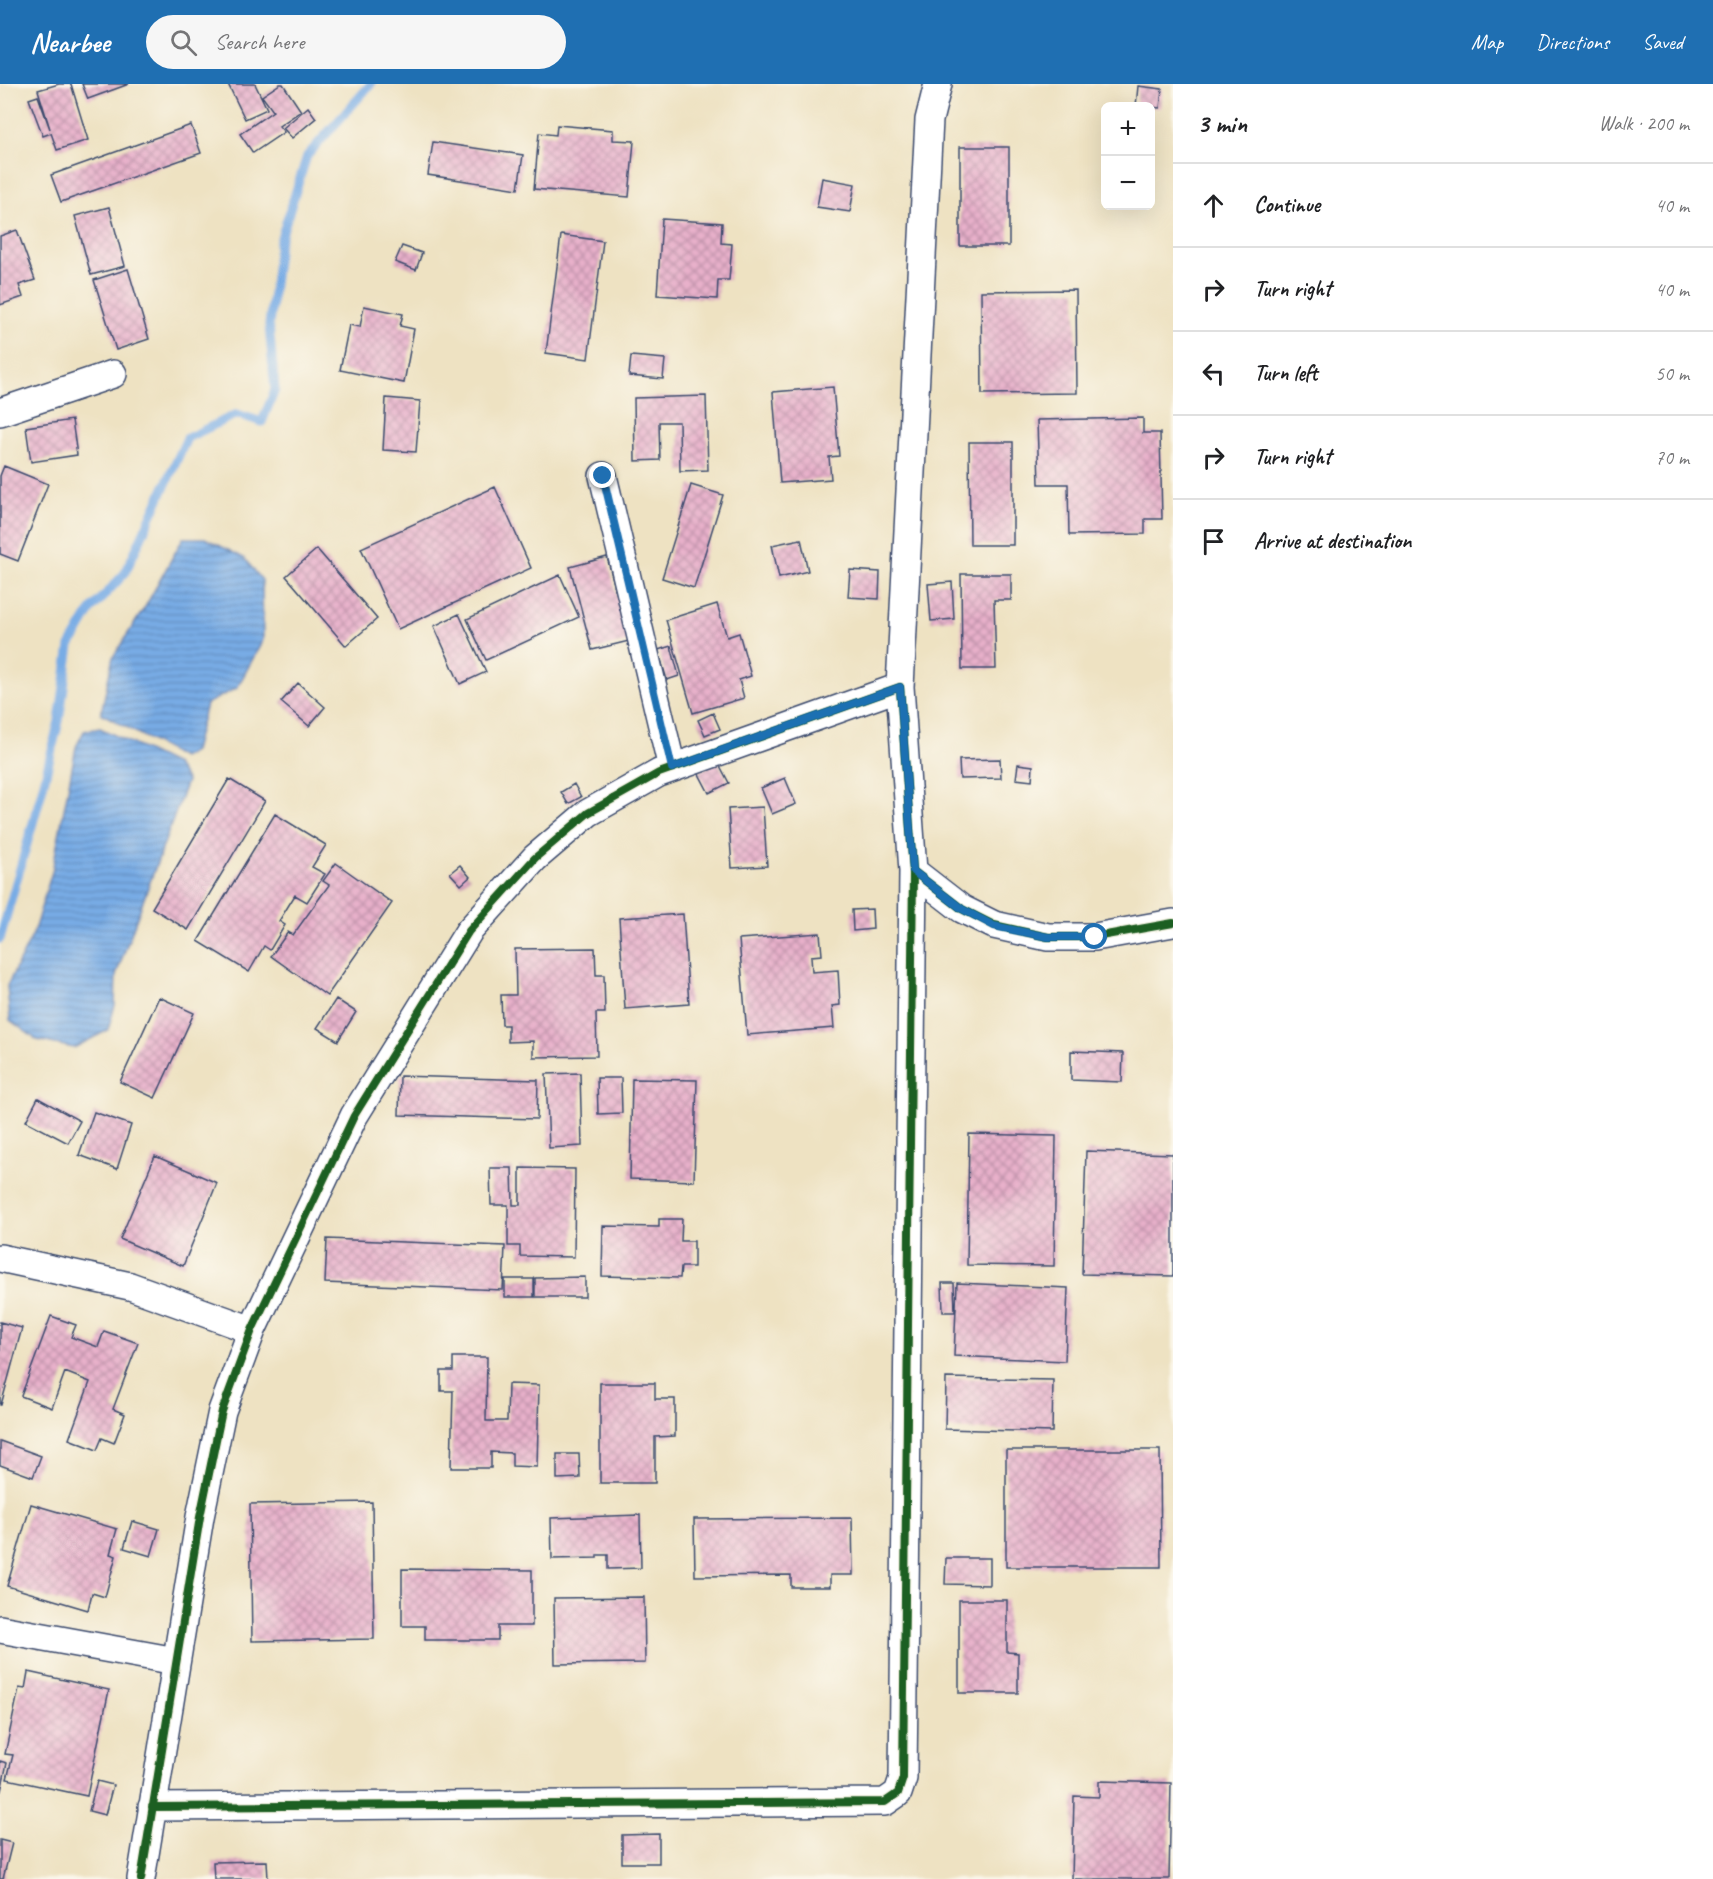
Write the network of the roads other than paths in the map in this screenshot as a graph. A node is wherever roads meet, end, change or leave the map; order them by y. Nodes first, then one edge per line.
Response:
1 (938, 84) edge
2 (113, 374) dead end
3 (0, 412) edge
4 (603, 476) dead end
5 (900, 687) junction
6 (672, 768) junction
7 (913, 871) junction
8 (1173, 922) edge
9 (0, 1258) edge
10 (252, 1330) junction
11 (0, 1629) edge
12 (176, 1662) junction
13 (152, 1807) junction
14 (141, 1879) edge

1 - 5 street
2 - 3 street
4 - 6 street
5 - 6 street
5 - 7 street
6 - 10 street
7 - 8 street
7 - 13 street
9 - 10 street
10 - 12 street
11 - 12 street
12 - 13 street
13 - 14 street

